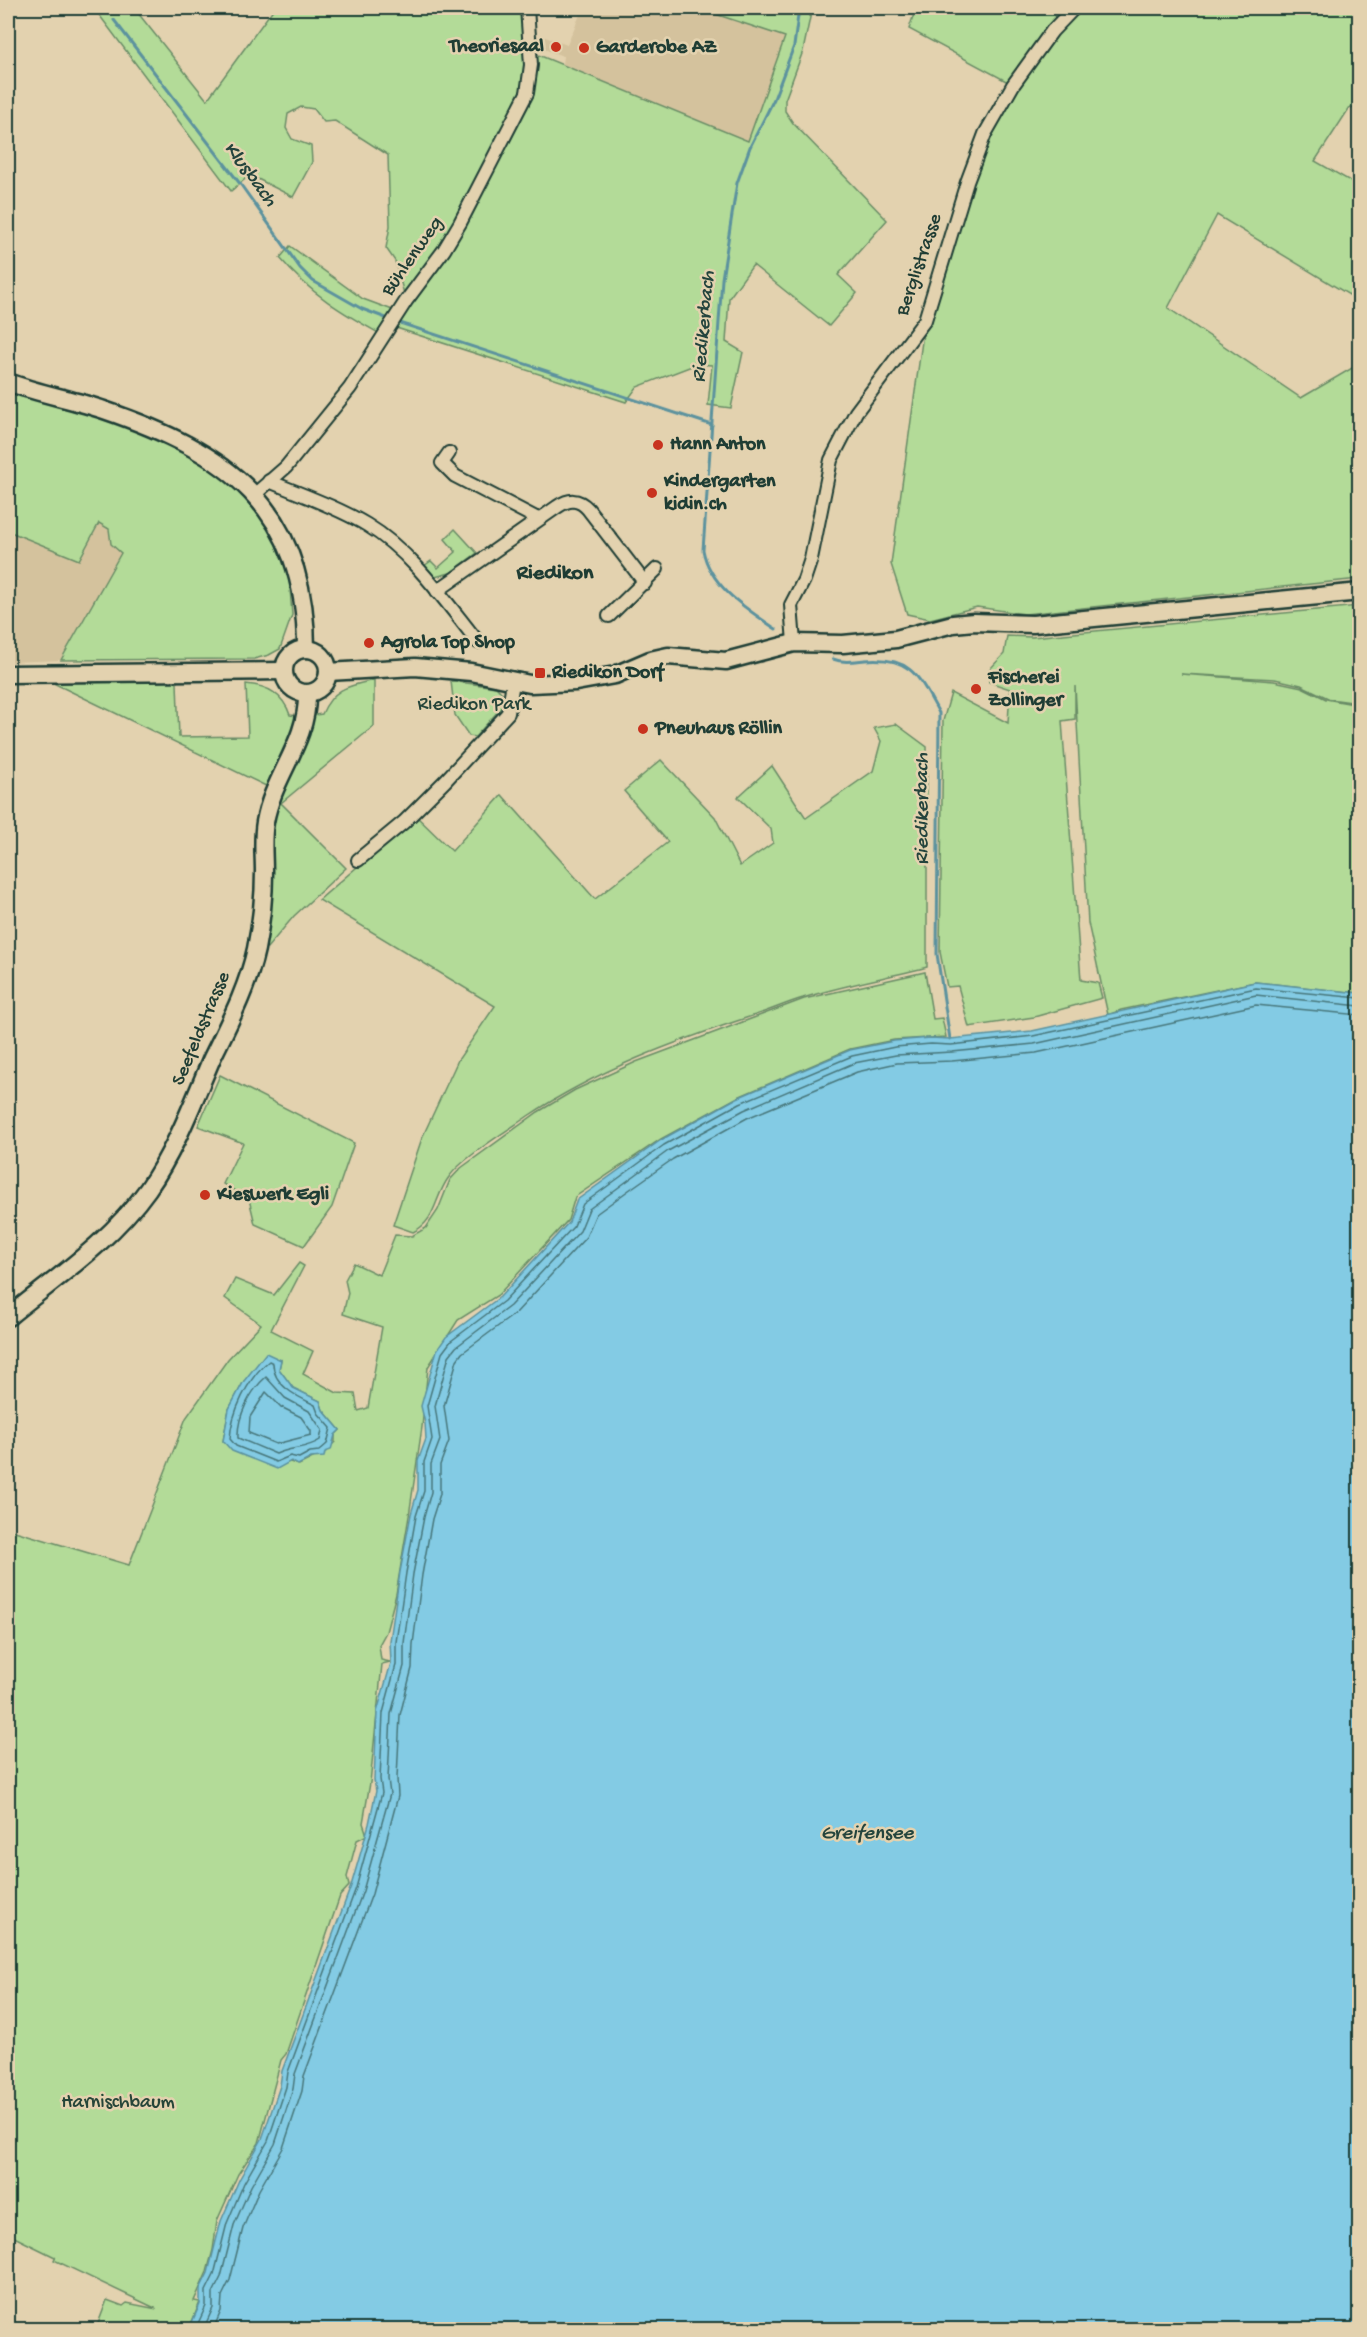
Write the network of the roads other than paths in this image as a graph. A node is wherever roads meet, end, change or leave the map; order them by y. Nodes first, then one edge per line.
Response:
1 (527, 8) edge
2 (1074, 8) edge
3 (8, 382) edge
4 (449, 453) dead end
5 (269, 482) junction
6 (254, 495) junction
7 (538, 519) junction
8 (657, 569) dead end
9 (645, 582) junction
10 (436, 591) junction
11 (1359, 592) edge
12 (609, 616) dead end
13 (478, 642) dead end
14 (794, 643) junction
15 (306, 649) junction
16 (283, 671) junction
17 (328, 672) junction
18 (8, 674) edge
19 (513, 682) junction
20 (307, 694) junction
21 (358, 860) dead end
22 (8, 1317) edge

1 - 5 street, Bühlenweg
2 - 14 street, Berglistrasse
3 - 6 main road
4 - 7 street
5 - 6 street, Bühlenweg
5 - 10 street
6 - 15 main road
7 - 9 street
7 - 10 street
8 - 9 street
9 - 12 street
10 - 13 street
11 - 14 main road
14 - 19 main road
15 - 16 main road
15 - 17 main road
16 - 18 main road
16 - 20 main road
17 - 19 main road
17 - 20 main road
19 - 21 street
20 - 22 main road, Seefeldstrasse

